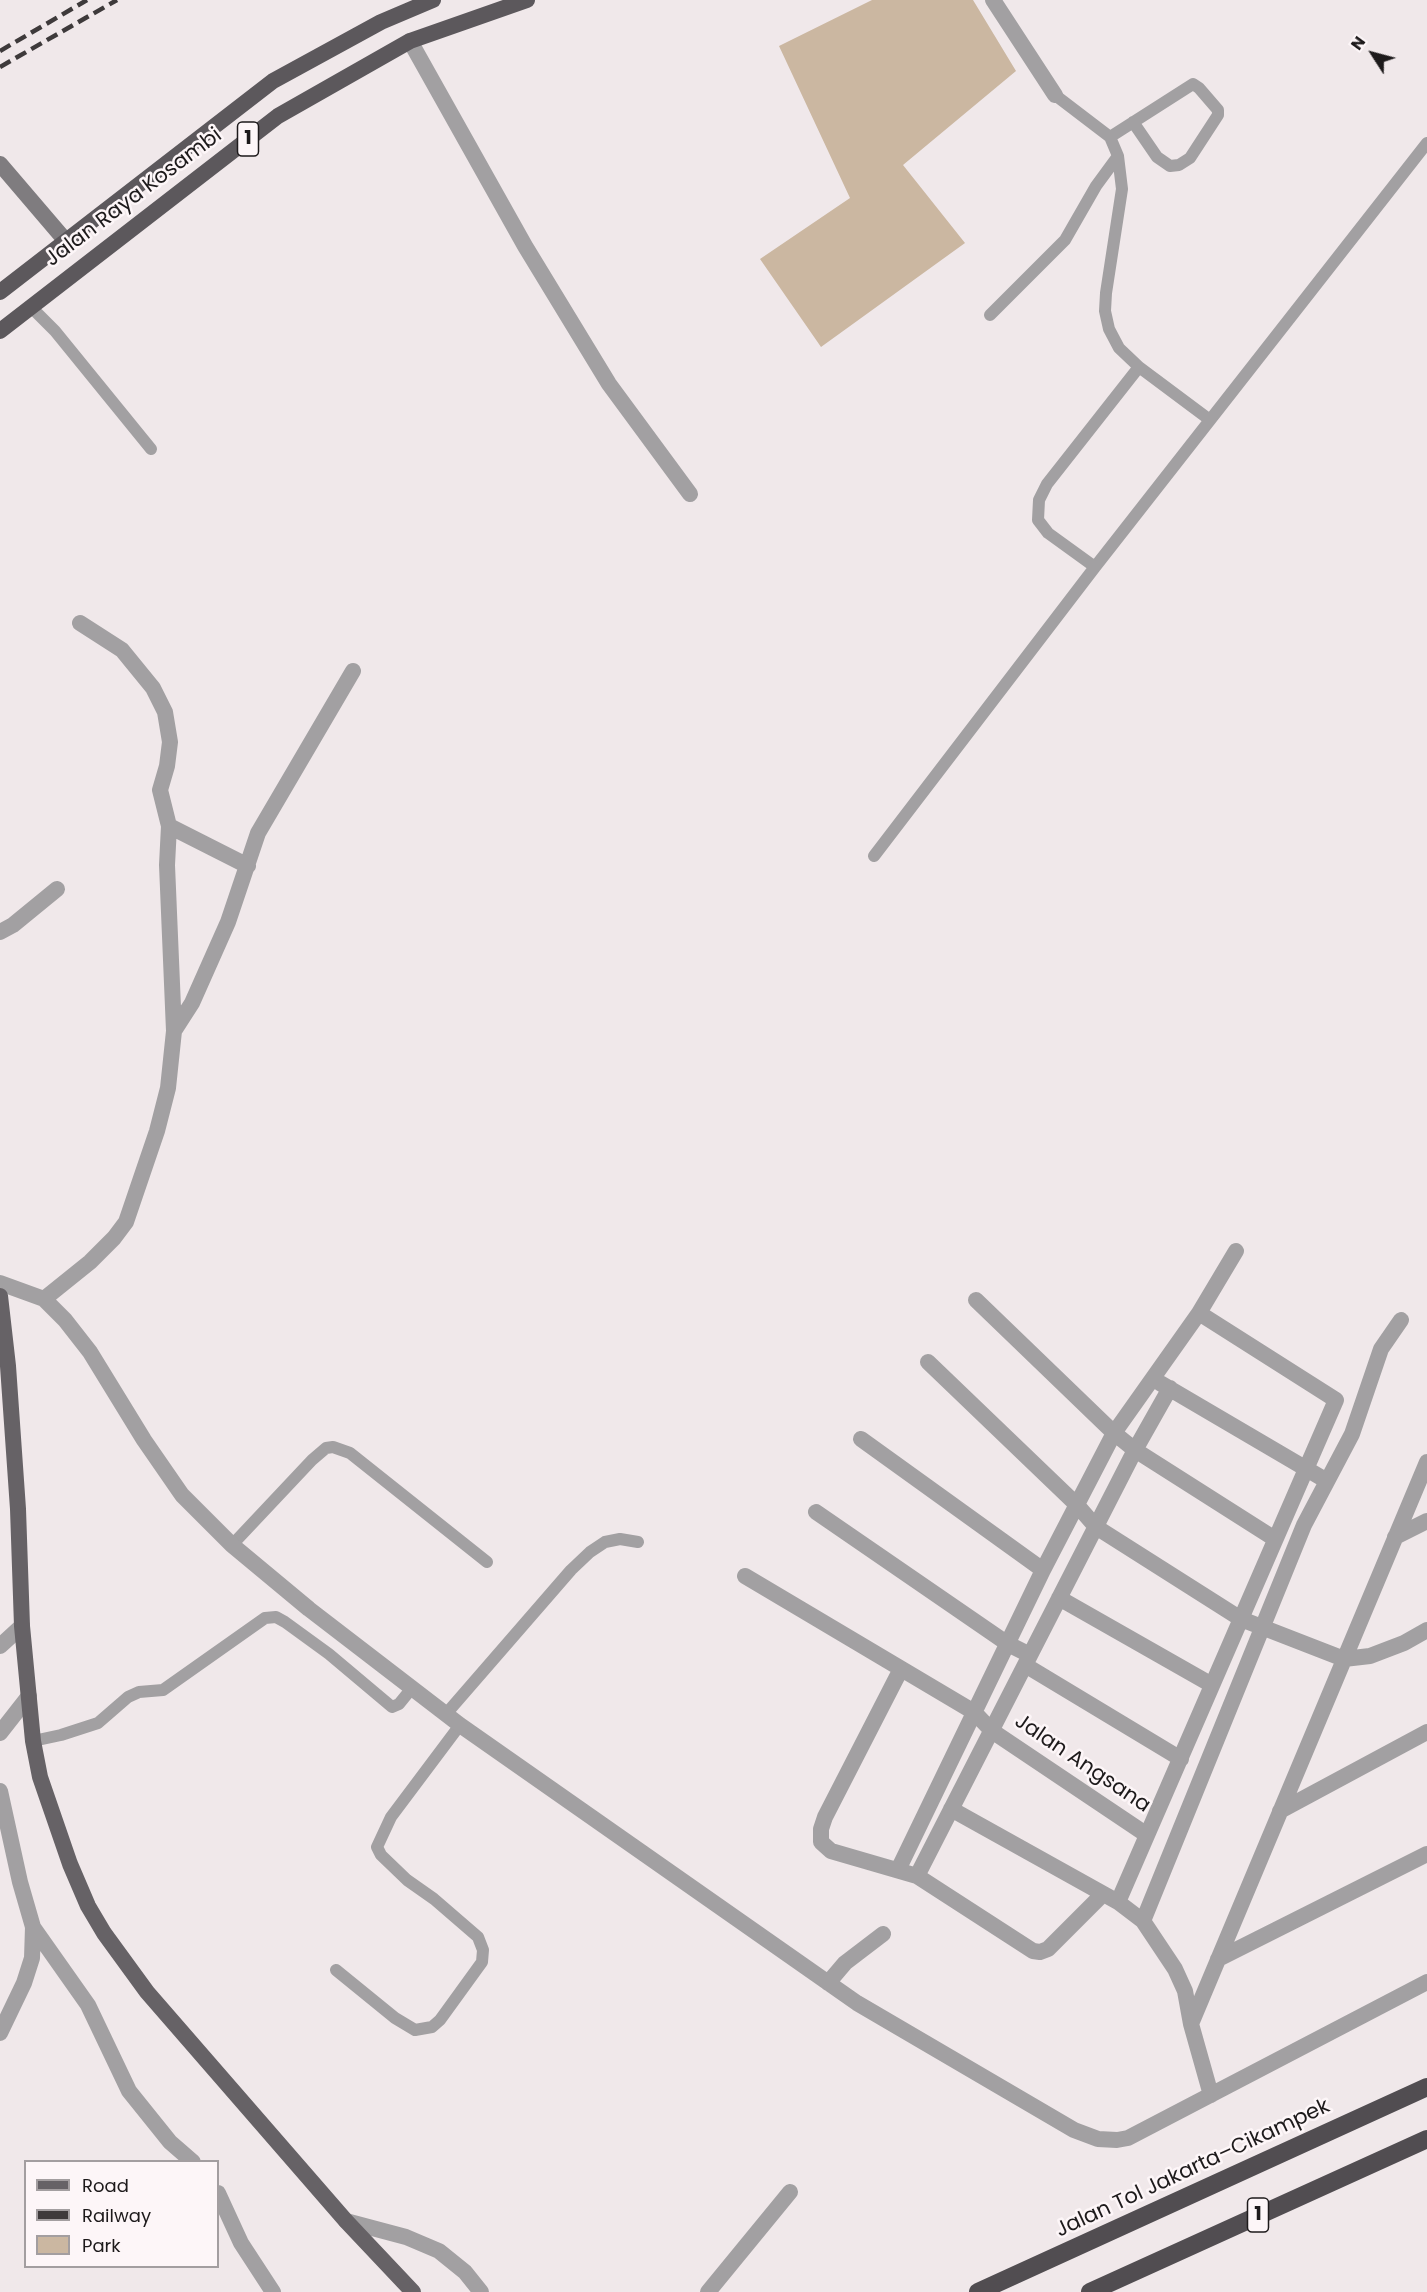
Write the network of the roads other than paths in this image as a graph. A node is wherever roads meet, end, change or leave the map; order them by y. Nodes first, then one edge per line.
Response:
1 (433, 0) edge
2 (527, 0) edge
3 (993, 0) edge
4 (410, 41) junction
5 (1056, 95) joint
6 (1133, 122) junction
7 (1110, 137) junction
8 (1427, 143) edge
9 (1118, 156) junction
10 (0, 164) edge
11 (65, 240) junction
12 (0, 292) edge
13 (30, 306) junction
14 (990, 315) dead end
15 (0, 330) edge
16 (1139, 367) junction
17 (1210, 420) junction
18 (151, 449) dead end
19 (690, 494) dead end
20 (1095, 567) junction
21 (80, 623) dead end
22 (353, 671) dead end
23 (169, 826) junction
24 (874, 856) dead end
25 (248, 866) junction
26 (57, 889) dead end
27 (0, 932) edge
28 (174, 1032) junction
29 (1236, 1251) dead end
30 (0, 1283) edge
31 (0, 1296) edge
32 (44, 1299) junction
33 (976, 1300) dead end
34 (1199, 1313) junction
35 (1401, 1320) dead end
36 (928, 1362) dead end
37 (1151, 1378) junction
38 (1170, 1388) junction
39 (1114, 1433) junction
40 (861, 1439) dead end
41 (1135, 1450) junction
42 (1427, 1462) edge
43 (1306, 1469) junction
44 (1327, 1482) junction
45 (1077, 1505) junction
46 (816, 1512) dead end
47 (1427, 1521) edge
48 (1096, 1527) junction
49 (1395, 1537) junction
50 (1275, 1539) junction
51 (638, 1542) dead end
52 (232, 1545) junction
53 (487, 1562) dead end
54 (1043, 1570) junction
55 (746, 1576) dead end
56 (1059, 1598) junction
57 (1241, 1619) junction
58 (22, 1626) junction
59 (1263, 1628) junction
60 (1427, 1630) edge
61 (1008, 1644) junction
62 (0, 1646) edge
63 (1344, 1659) junction
64 (1028, 1660) junction
65 (901, 1669) junction
66 (1212, 1685) junction
67 (412, 1688) junction
68 (28, 1696) junction
69 (974, 1712) junction
70 (446, 1714) junction
71 (460, 1725) junction
72 (992, 1731) junction
73 (1427, 1732) edge
74 (0, 1733) edge
75 (33, 1741) junction
76 (1181, 1759) junction
77 (0, 1791) edge
78 (1164, 1797) junction
79 (951, 1809) junction
80 (1189, 1810) junction
81 (1280, 1811) junction
82 (1147, 1835) junction
83 (1427, 1854) edge
84 (898, 1870) junction
85 (917, 1876) junction
86 (1102, 1894) junction
87 (1118, 1902) junction
88 (1143, 1921) junction
89 (33, 1928) junction
90 (883, 1934) dead end
91 (1218, 1959) junction
92 (336, 1970) dead end
93 (1427, 1982) edge
94 (828, 1983) junction
95 (1191, 2024) junction
96 (0, 2033) edge
97 (1427, 2088) edge
98 (1211, 2095) junction
99 (1427, 2139) edge
100 (191, 2160) edge
101 (790, 2192) dead end
102 (219, 2195) edge
103 (346, 2221) junction
104 (273, 2292) edge
105 (413, 2292) edge
106 (481, 2292) edge
107 (708, 2292) edge
108 (978, 2292) edge
109 (1090, 2292) edge

1 - 11 highway, Jalan Raya Kosambi / 1
2 - 4 highway, Jalan Raya Kosambi / 1
3 - 5 street
4 - 13 highway, Jalan Raya Kosambi / 1
4 - 19 street
5 - 7 lane
6 - 6 lane
6 - 7 lane
7 - 9 lane
8 - 17 lane
9 - 14 lane
9 - 16 lane
10 - 11 main road
11 - 12 highway, Jalan Raya Kosambi / 1
13 - 15 highway, Jalan Raya Kosambi / 1
13 - 18 lane
16 - 17 lane
16 - 20 lane
17 - 20 lane
20 - 24 lane
21 - 23 street
22 - 25 street
23 - 25 street
23 - 28 street
25 - 28 street
26 - 27 street
28 - 32 street
29 - 34 street
30 - 32 street
31 - 58 main road
32 - 52 street
33 - 39 street
34 - 37 street
34 - 43 street
35 - 44 street
36 - 45 street
37 - 38 street
37 - 39 street
38 - 41 street
38 - 43 street
39 - 41 street
39 - 45 street
40 - 54 street
41 - 48 street
41 - 50 street
42 - 49 street
43 - 44 street
43 - 50 street
44 - 59 street
45 - 48 street
45 - 54 street
46 - 61 street
47 - 49 street
48 - 56 street
48 - 57 street
49 - 63 street
50 - 57 street
51 - 70 lane
52 - 53 lane
52 - 67 street
54 - 61 street
55 - 65 street, Jalan Angsana
56 - 64 street
56 - 66 street
57 - 59 street
57 - 66 street
58 - 62 street
58 - 68 main road
59 - 63 street
59 - 80 street
60 - 63 street
61 - 64 street
61 - 69 street
63 - 81 street
64 - 72 street
64 - 76 street
65 - 69 street, Jalan Angsana
65 - 84 street
66 - 76 street
67 - 70 street
67 - 75 lane
68 - 74 street
68 - 75 main road
69 - 72 street, Jalan Angsana
69 - 84 street
70 - 71 street
71 - 92 lane
71 - 94 street
72 - 79 street
72 - 82 street, Jalan Angsana
73 - 81 street
75 - 103 main road
76 - 78 street
77 - 89 street
78 - 80 street
78 - 82 street
79 - 85 street
79 - 86 street
80 - 88 street
81 - 91 street
82 - 87 street
83 - 91 street
84 - 85 street
85 - 86 street
86 - 87 street
87 - 88 street
88 - 95 street
89 - 96 street
89 - 100 street
90 - 94 street
91 - 95 street
93 - 98 street
94 - 98 street
95 - 98 street
97 - 108 highway, Jalan Tol Jakarta–Cikampek / 1
99 - 109 highway, 1
101 - 107 street
102 - 104 street
103 - 105 main road
103 - 106 street

